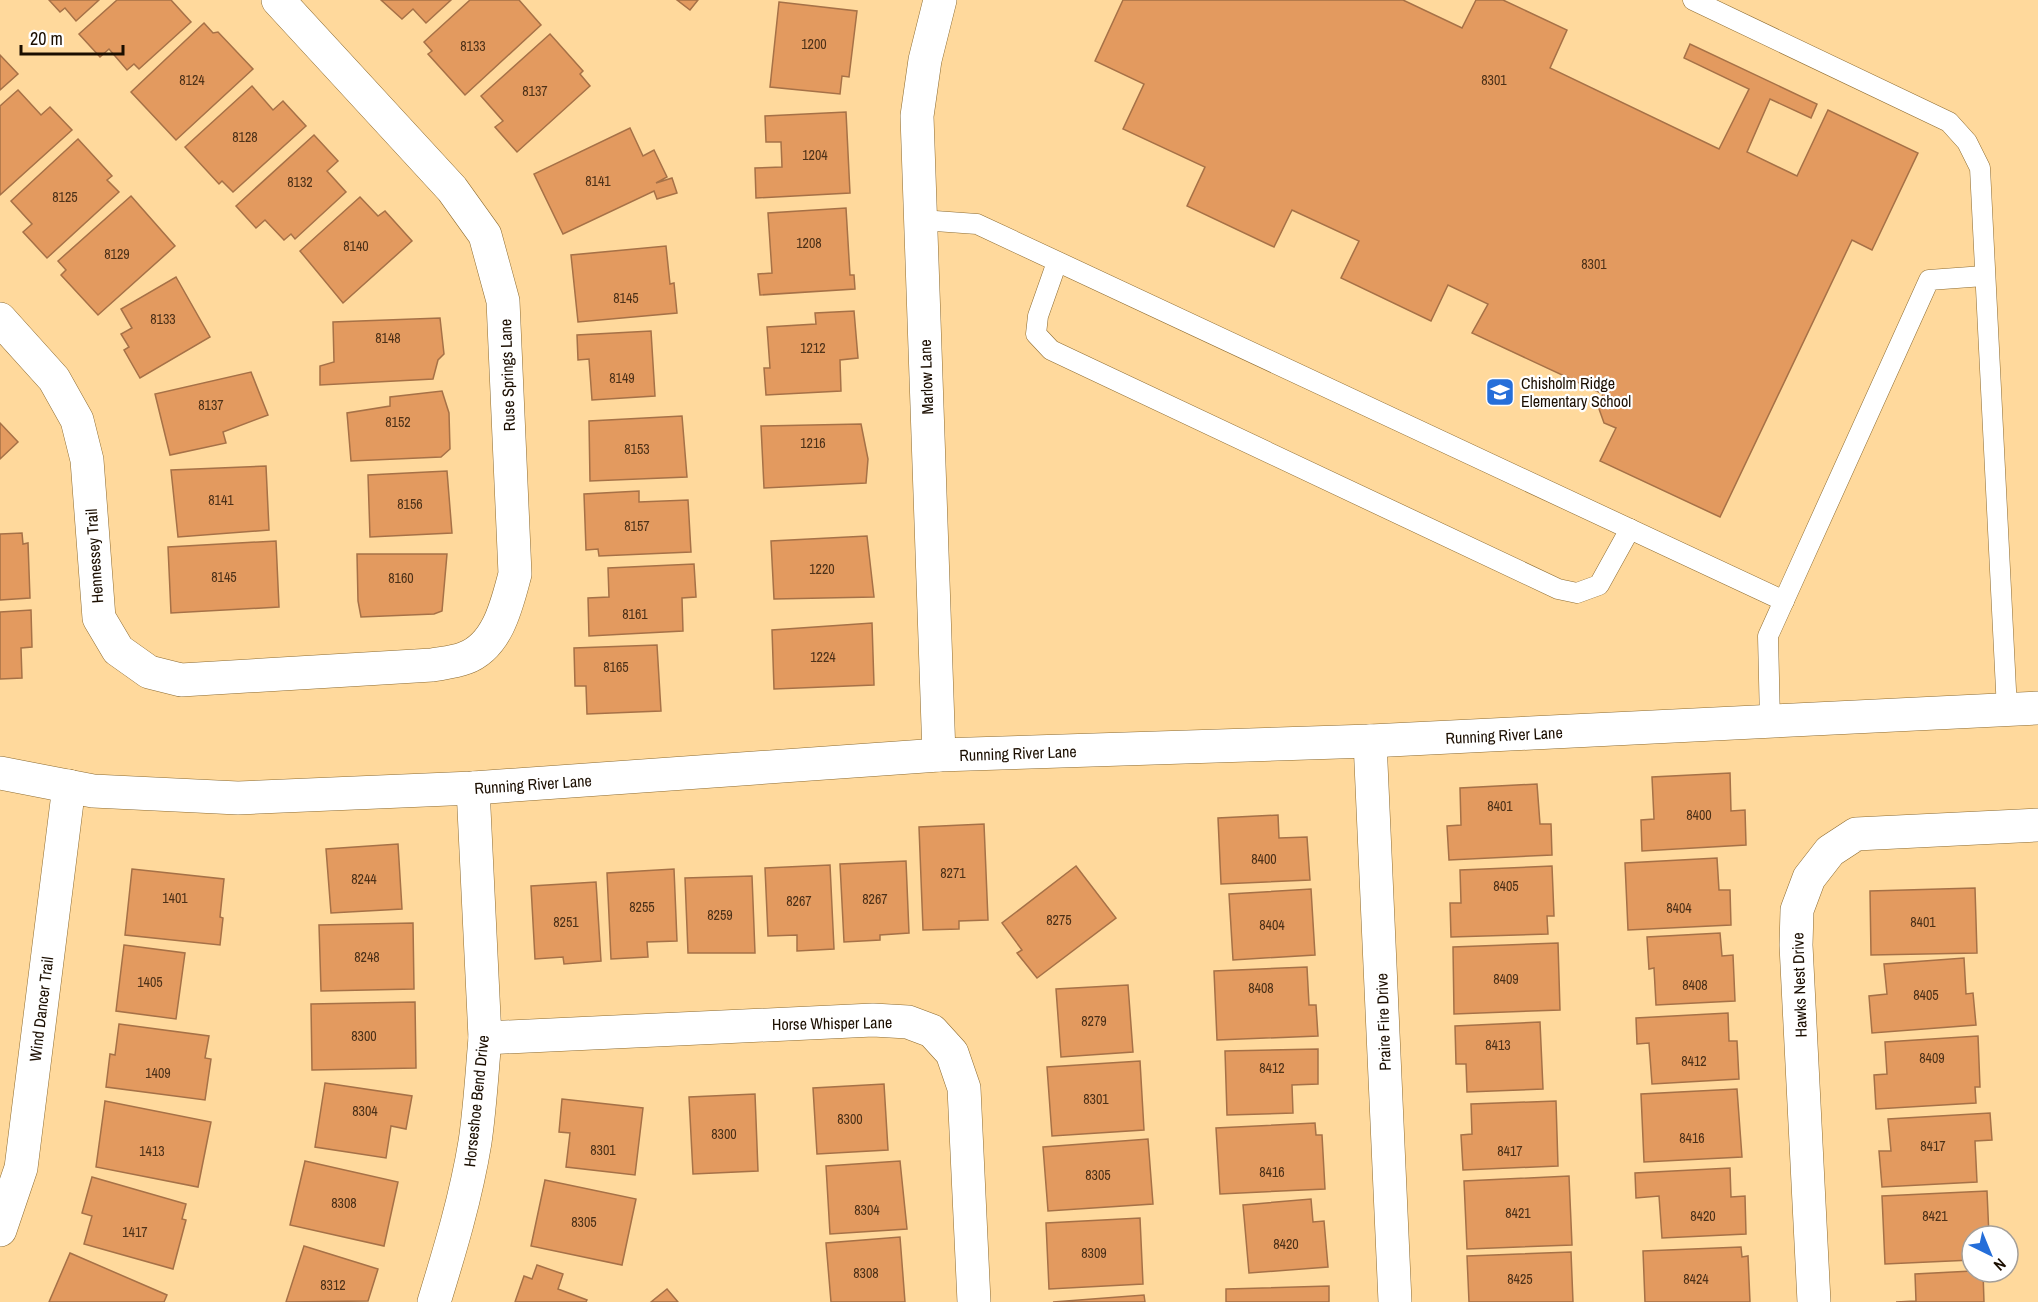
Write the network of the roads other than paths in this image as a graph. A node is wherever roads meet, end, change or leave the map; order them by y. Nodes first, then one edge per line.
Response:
1 (278, 0) edge
2 (940, 0) edge
3 (1693, 0) edge
4 (921, 220) junction
5 (1057, 262) junction
6 (1984, 276) junction
7 (0, 319) edge
8 (1630, 529) junction
9 (1784, 601) junction
10 (311, 674) joint
11 (2022, 709) edge
12 (1770, 721) junction
13 (1370, 741) junction
14 (939, 755) junction
15 (0, 773) edge
16 (69, 786) junction
17 (473, 788) junction
18 (2038, 825) edge
19 (485, 1038) junction
20 (0, 1230) edge
21 (434, 1302) edge
22 (974, 1302) edge
23 (1395, 1302) edge
24 (1814, 1302) edge

1 - 10 street, Ruse Springs Lane
2 - 4 street, Marlow Lane
3 - 6 lane
4 - 5 lane
4 - 14 street, Marlow Lane
5 - 8 lane
5 - 8 lane
6 - 9 lane
6 - 11 lane
7 - 10 street, Hennessey Trail
8 - 9 lane
9 - 12 lane
11 - 12 street, Running River Lane
12 - 13 street, Running River Lane
13 - 14 street, Running River Lane
13 - 23 street, Praire Fire Drive
14 - 17 street, Running River Lane
15 - 16 street, Running River Lane
16 - 17 street, Running River Lane
16 - 20 street, Wind Dancer Trail
17 - 19 street, Horseshoe Bend Drive
18 - 24 street, Hawks Nest Drive
19 - 21 street, Horseshoe Bend Drive
19 - 22 street, Horse Whisper Lane

